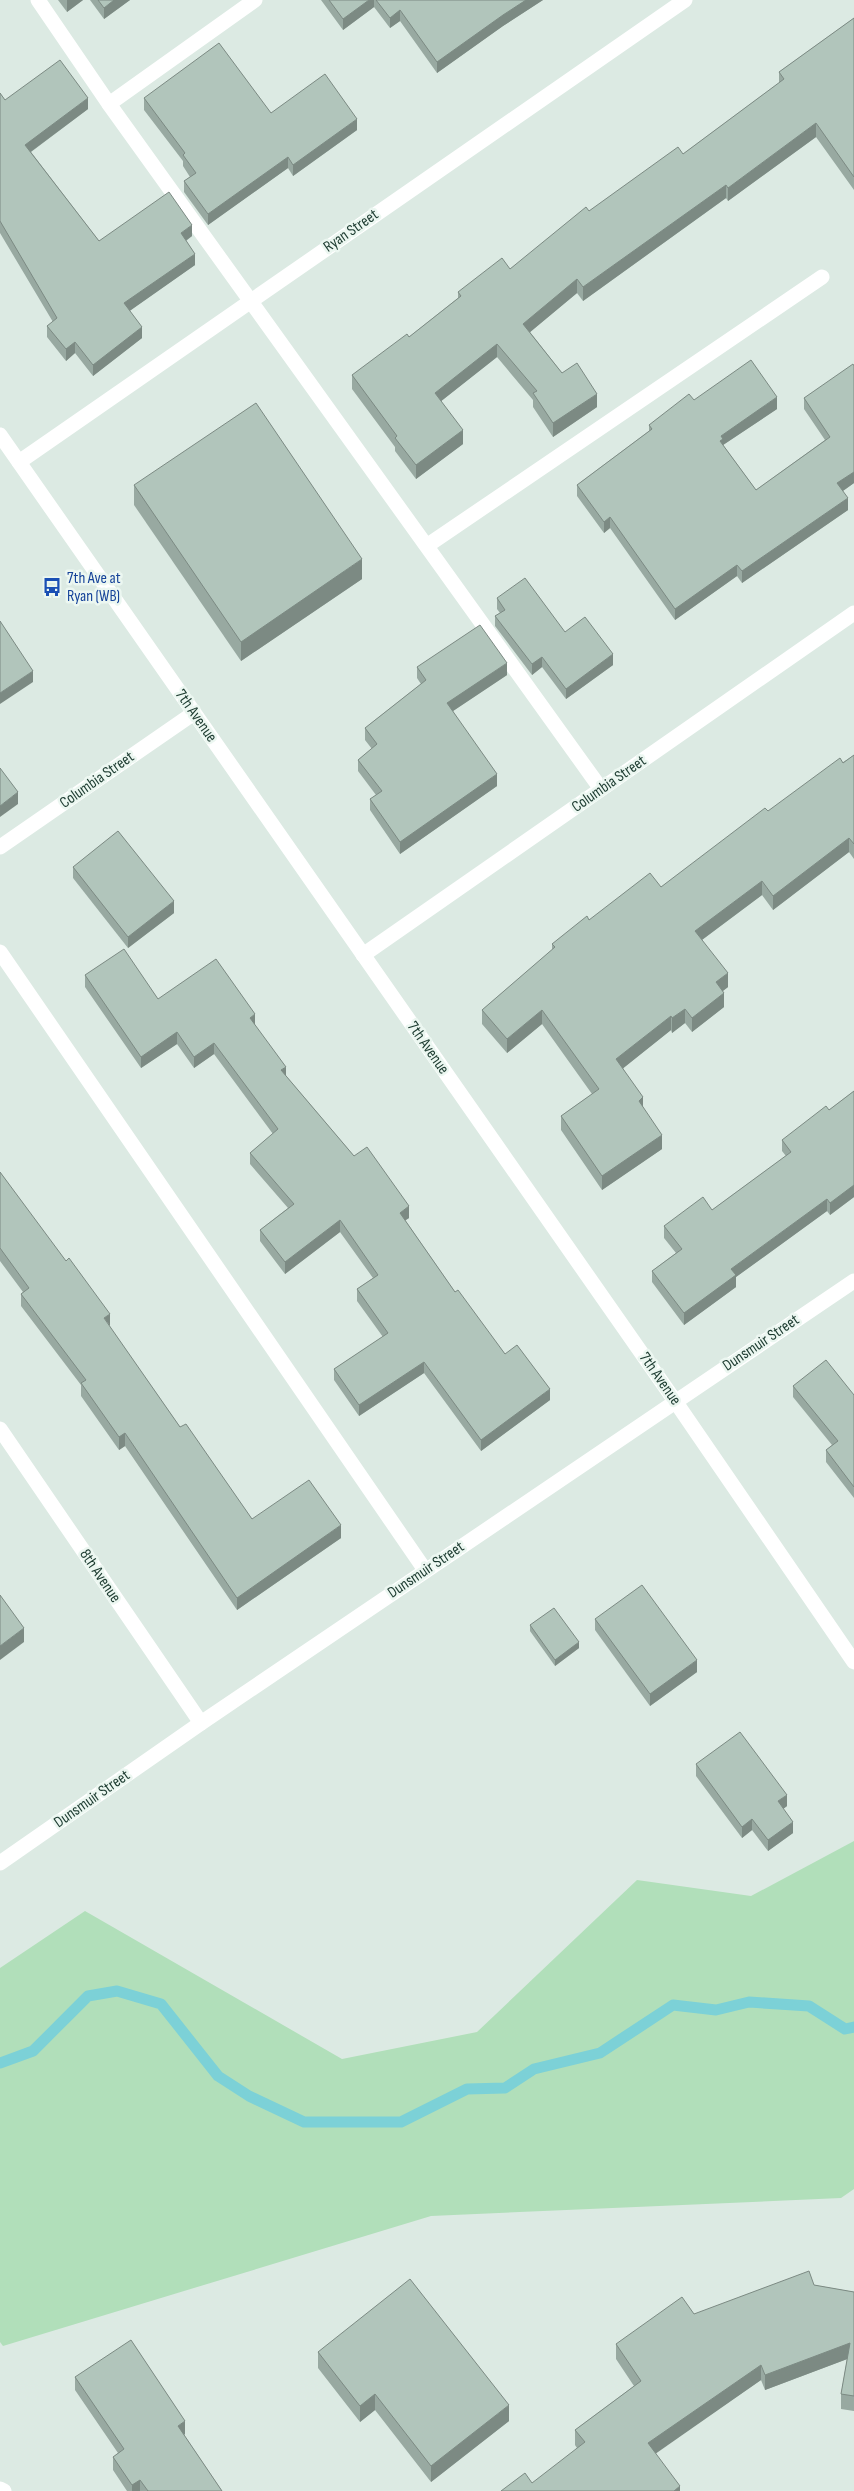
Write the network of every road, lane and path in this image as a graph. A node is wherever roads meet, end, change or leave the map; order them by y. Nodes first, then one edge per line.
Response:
1 (38, 0) edge
2 (255, 0) edge
3 (685, 0) edge
4 (109, 104) junction
5 (822, 277) dead end
6 (252, 300) junction
7 (0, 435) edge
8 (19, 462) junction
9 (428, 545) junction
10 (854, 613) edge
11 (194, 713) junction
12 (602, 789) junction
13 (0, 847) edge
14 (0, 952) edge
15 (363, 955) junction
16 (854, 1281) edge
17 (675, 1401) junction
18 (0, 1429) edge
19 (425, 1570) junction
20 (854, 1662) edge
21 (201, 1723) junction
22 (0, 1863) edge
23 (0, 2489) edge
24 (4, 2491) edge

1 - 4 street
2 - 4 street
3 - 6 street, Ryan Street
4 - 6 street
5 - 9 street
6 - 8 street, Ryan Street
6 - 9 street
7 - 8 street, 7th Avenue
8 - 11 street, 7th Avenue
9 - 12 street
10 - 12 street, Columbia Street
11 - 13 street, Columbia Street
11 - 15 street, 7th Avenue
12 - 15 street, Columbia Street
14 - 19 street
15 - 17 street, 7th Avenue
16 - 17 street, Dunsmuir Street
17 - 19 street, Dunsmuir Street
17 - 20 street, 7th Avenue
18 - 21 street, 8th Avenue
19 - 21 street, Dunsmuir Street
21 - 22 street, Dunsmuir Street
23 - 24 street

